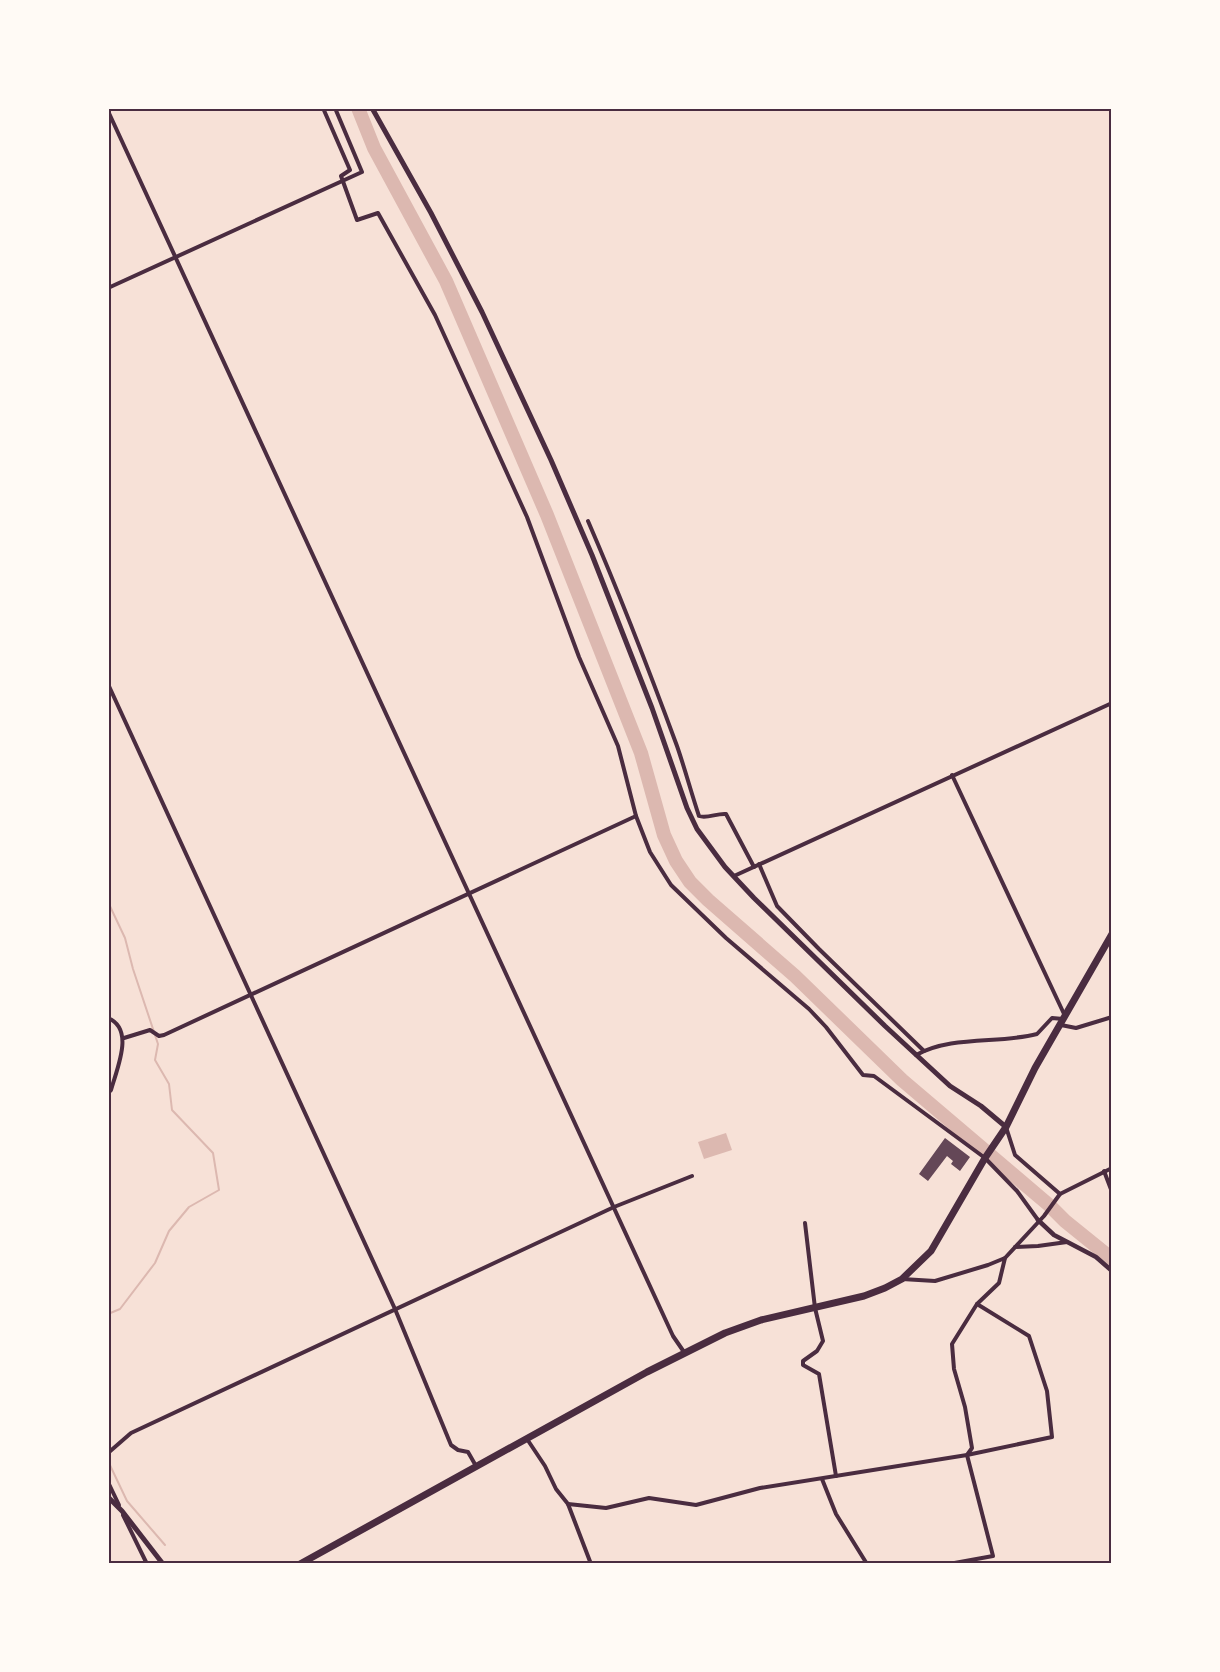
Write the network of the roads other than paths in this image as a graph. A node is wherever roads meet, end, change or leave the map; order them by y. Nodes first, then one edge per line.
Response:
1 (323, 108) edge
2 (335, 108) edge
3 (372, 108) edge
4 (108, 111) edge
5 (342, 180) junction
6 (177, 258) junction
7 (108, 288) edge
8 (588, 521) dead end
9 (108, 684) edge
10 (1112, 703) edge
11 (952, 775) junction
12 (636, 816) junction
13 (759, 864) junction
14 (754, 867) junction
15 (734, 876) junction
16 (469, 892) junction
17 (1112, 934) edge
18 (1110, 943) edge
19 (251, 995) junction
20 (1112, 1017) edge
21 (108, 1018) edge
22 (1063, 1020) junction
23 (124, 1038) junction
24 (924, 1051) junction
25 (915, 1056) junction
26 (108, 1093) edge
27 (1006, 1127) junction
28 (985, 1158) junction
29 (1112, 1168) edge
30 (1104, 1171) junction
31 (692, 1176) dead end
32 (1112, 1192) edge
33 (1060, 1194) junction
34 (614, 1207) junction
35 (1038, 1220) junction
36 (805, 1223) dead end
37 (1067, 1242) junction
38 (1014, 1247) junction
39 (1005, 1257) junction
40 (1112, 1271) edge
41 (902, 1279) junction
42 (977, 1304) junction
43 (815, 1308) junction
44 (395, 1309) junction
45 (684, 1352) junction
46 (527, 1439) junction
47 (108, 1453) edge
48 (967, 1455) junction
49 (476, 1467) junction
50 (836, 1476) junction
51 (822, 1479) junction
52 (108, 1482) edge
53 (108, 1497) edge
54 (568, 1504) junction
55 (122, 1511) junction
56 (147, 1564) edge
57 (163, 1564) edge
58 (300, 1564) edge
59 (591, 1564) edge
60 (867, 1564) edge
61 (949, 1564) edge

1 - 5 street
2 - 5 street
3 - 15 main road
4 - 6 street
5 - 6 street
5 - 12 street
6 - 7 street
6 - 16 street
8 - 14 street
9 - 19 street
10 - 11 street
11 - 13 street
11 - 22 street
12 - 16 street
12 - 28 street
13 - 14 street
13 - 24 street
14 - 15 street
15 - 25 main road
16 - 19 street
16 - 34 street
17 - 18 highway
18 - 22 highway
19 - 23 street
19 - 44 street
20 - 22 street
21 - 23 street
22 - 24 street
22 - 27 highway
23 - 26 street
24 - 25 street
25 - 27 main road
27 - 28 highway
27 - 33 street
28 - 35 street
28 - 41 highway
29 - 30 street
30 - 32 street
30 - 33 street
31 - 34 street
33 - 35 street
34 - 44 street
34 - 45 street
35 - 37 street
35 - 38 street
36 - 43 street
37 - 38 street
37 - 40 street
38 - 39 street
39 - 41 street
39 - 42 street
41 - 43 highway
42 - 48 street
42 - 48 street
43 - 45 highway
43 - 50 street
44 - 47 street
44 - 49 street
45 - 46 highway
46 - 49 highway
46 - 54 street
48 - 50 street
48 - 61 street
49 - 58 highway
50 - 51 street
51 - 54 street
51 - 60 street
52 - 55 street
53 - 55 main road
54 - 59 street
55 - 56 street
55 - 57 main road

